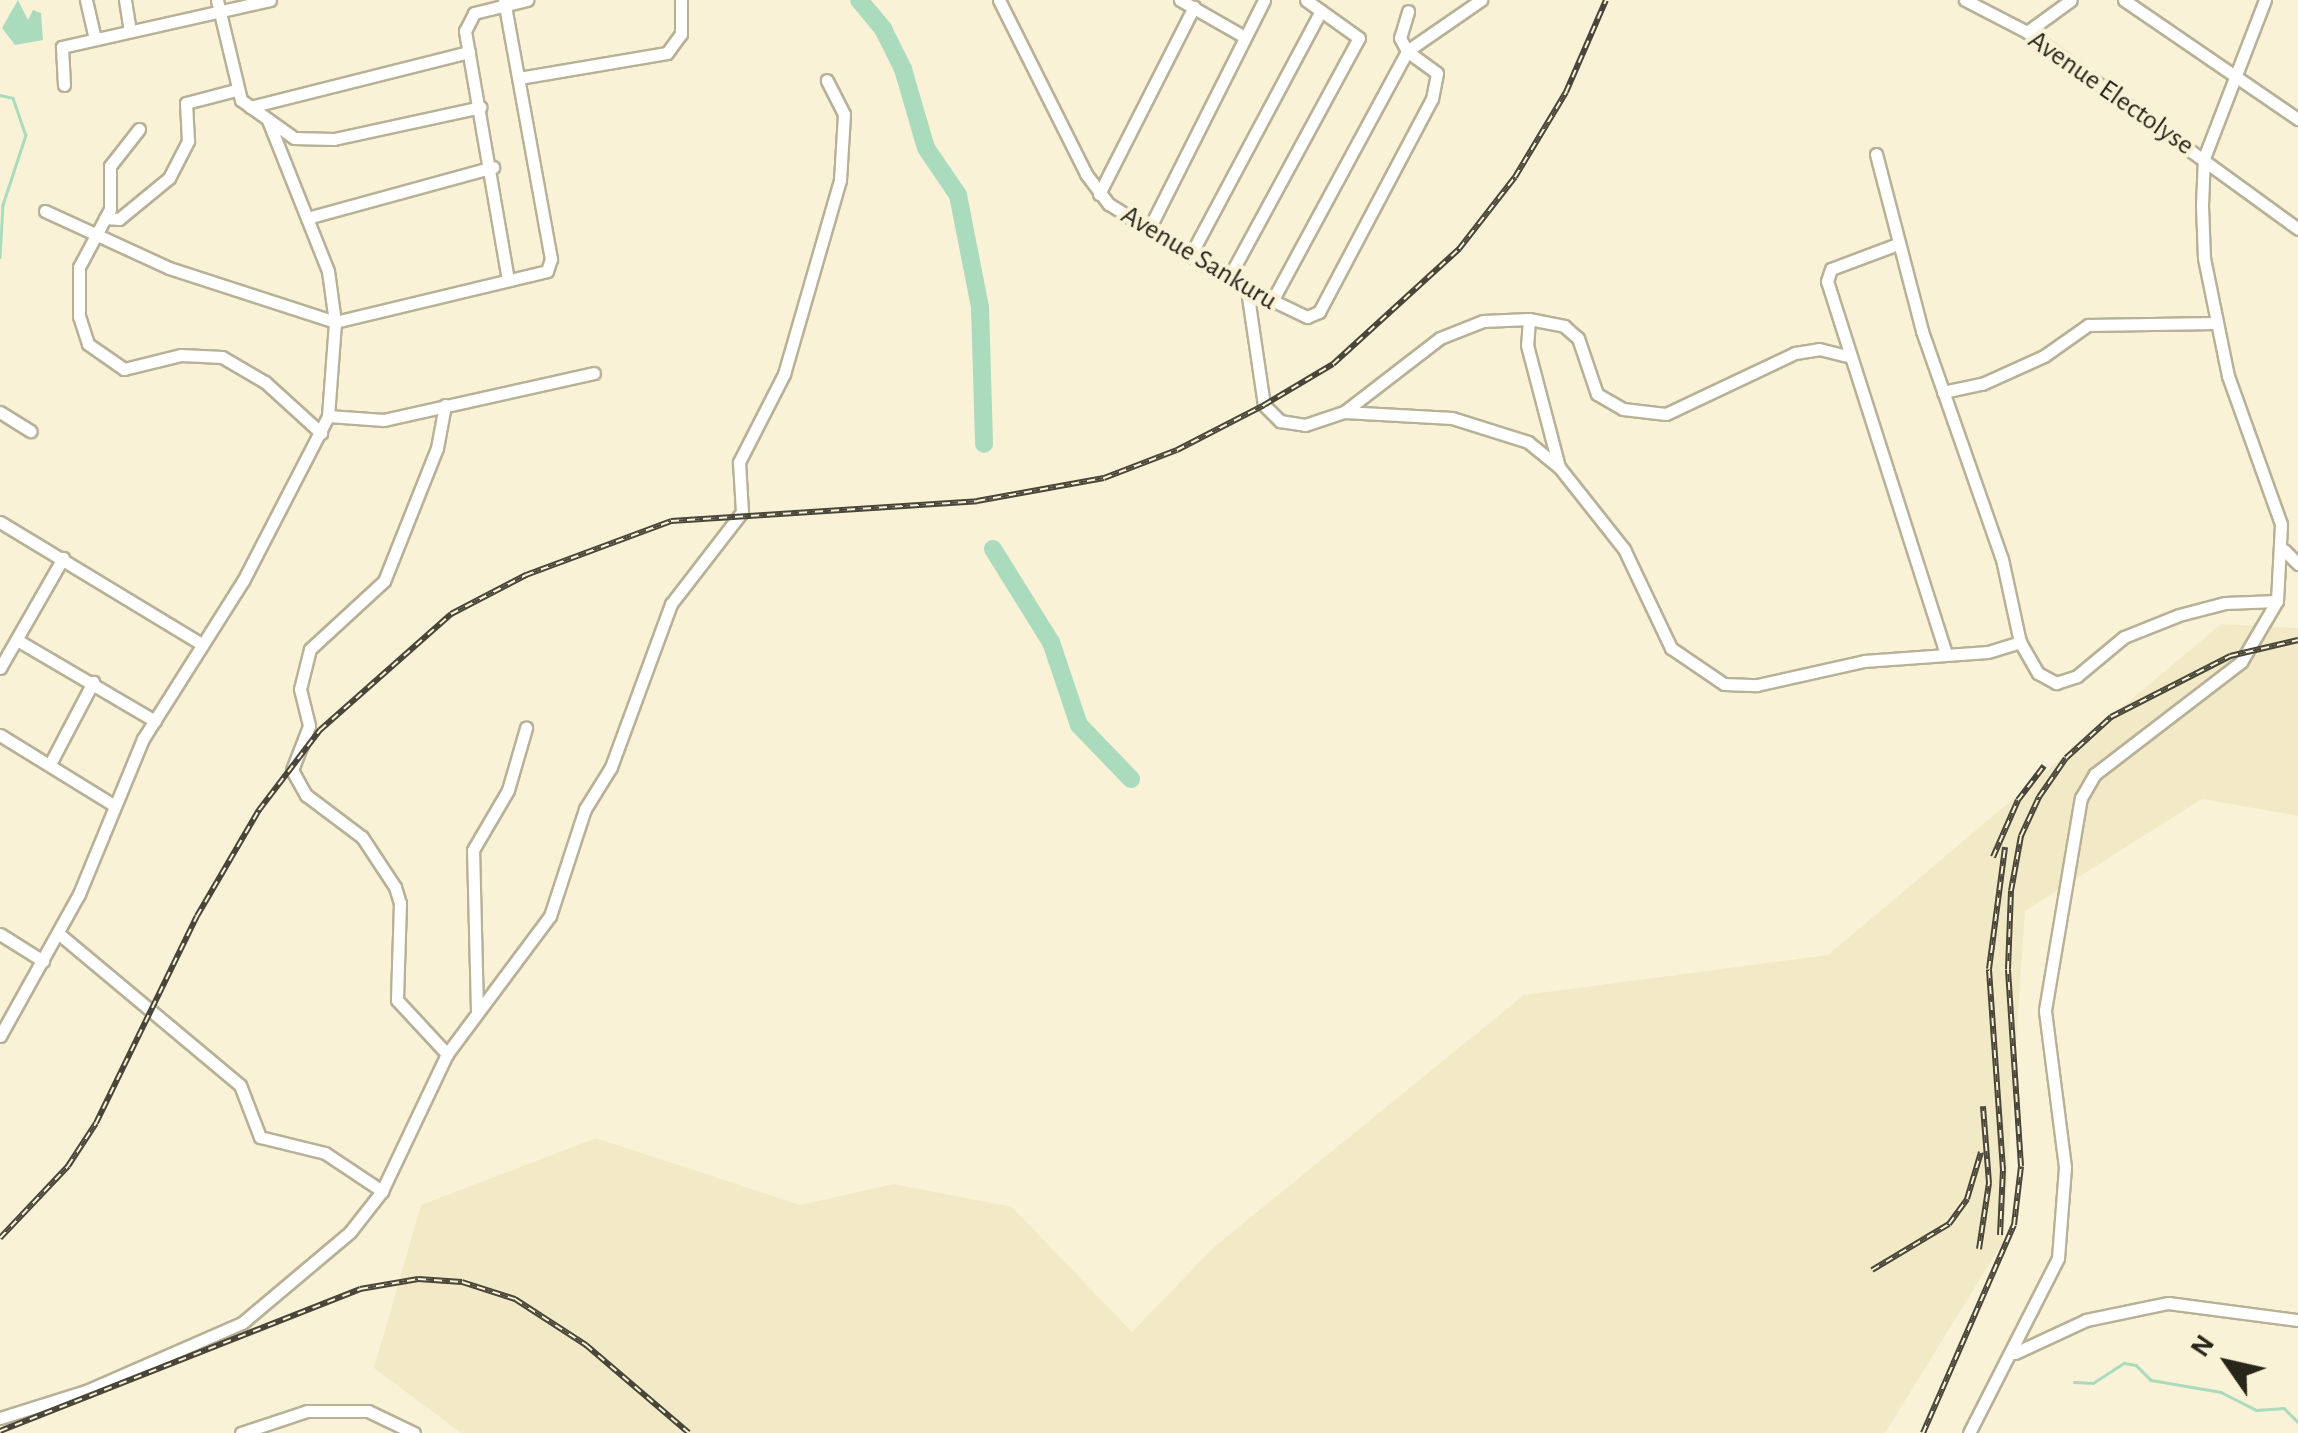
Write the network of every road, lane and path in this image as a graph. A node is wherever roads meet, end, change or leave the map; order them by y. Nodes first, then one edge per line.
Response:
1 (86, 0) edge
2 (125, 0) edge
3 (270, 0) edge
4 (528, 0) edge
5 (681, 0) edge
6 (998, 0) edge
7 (1180, 0) edge
8 (1264, 0) edge
9 (1306, 0) edge
10 (1481, 0) edge
11 (1965, 0) edge
12 (2071, 0) edge
13 (2124, 0) edge
14 (2265, 0) edge
15 (505, 3) edge
16 (218, 6) edge
17 (1194, 7) junction
18 (1321, 11) junction
19 (1408, 11) dead end
20 (130, 31) junction
21 (2027, 32) junction
22 (1243, 36) junction
23 (95, 38) junction
24 (1407, 51) junction
25 (469, 52) junction
26 (519, 78) junction
27 (2234, 79) junction
28 (826, 80) dead end
29 (64, 85) dead end
30 (236, 90) junction
31 (481, 106) junction
32 (250, 108) junction
33 (2298, 119) edge
34 (268, 120) junction
35 (140, 129) dead end
36 (1876, 154) dead end
37 (2204, 158) junction
38 (493, 168) junction
39 (1099, 194) junction
40 (45, 211) dead end
41 (105, 218) junction
42 (307, 218) junction
43 (1149, 229) junction
44 (2298, 229) edge
45 (92, 237) junction
46 (1896, 246) junction
47 (1190, 256) junction
48 (508, 280) junction
49 (1228, 280) junction
50 (1247, 290) junction
51 (1271, 304) junction
52 (1528, 318) junction
53 (335, 322) junction
54 (2215, 323) junction
55 (1848, 356) junction
56 (594, 373) dead end
57 (1943, 392) junction
58 (444, 405) junction
59 (0, 412) edge
60 (1344, 412) junction
61 (328, 416) junction
62 (31, 430) dead end
63 (321, 433) junction
64 (1559, 467) junction
65 (0, 522) edge
66 (2284, 550) junction
67 (63, 558) junction
68 (2298, 564) edge
69 (2278, 601) junction
70 (17, 640) junction
71 (2020, 642) junction
72 (203, 645) junction
73 (1946, 653) junction
74 (0, 668) edge
75 (93, 682) junction
76 (155, 720) junction
77 (526, 728) dead end
78 (0, 735) edge
79 (50, 764) junction
80 (115, 806) junction
81 (58, 933) junction
82 (0, 934) edge
83 (43, 961) junction
84 (477, 1011) junction
85 (0, 1036) edge
86 (448, 1054) junction
87 (382, 1191) junction
88 (2298, 1320) edge
89 (2015, 1353) junction
90 (0, 1418) edge
91 (241, 1433) edge
92 (414, 1433) edge
93 (1969, 1433) edge

1 - 23 street
2 - 20 street
3 - 16 street
4 - 15 street
5 - 26 street
6 - 39 street, Avenue Sankuru
7 - 17 street
8 - 22 street
9 - 18 street
10 - 24 street
11 - 21 street, Avenue Electolyse
12 - 21 street
13 - 27 street
14 - 27 street
15 - 25 street
15 - 26 street
16 - 20 street
16 - 30 street
17 - 22 street
17 - 39 street
18 - 47 street
18 - 49 street
19 - 24 street
20 - 23 street
21 - 37 street, Avenue Electolyse
22 - 43 street
23 - 29 street
24 - 51 street
24 - 51 street, Avenue Sankuru
25 - 31 street
25 - 32 street
26 - 48 street
27 - 33 street
27 - 37 street
28 - 84 street
30 - 32 street
30 - 41 street
31 - 34 street
31 - 38 street
32 - 34 street
34 - 42 street
35 - 41 street
36 - 46 street
37 - 44 street, Avenue Electolyse
37 - 54 street
38 - 42 street
38 - 48 street
39 - 43 street, Avenue Sankuru
40 - 45 street
41 - 45 street
42 - 53 street
43 - 47 street, Avenue Sankuru
45 - 53 street
45 - 63 street
46 - 55 street
46 - 57 street
47 - 49 street, Avenue Sankuru
48 - 53 street
49 - 50 street, Avenue Sankuru
50 - 51 street, Avenue Sankuru
50 - 60 street
52 - 55 street
52 - 60 street
52 - 64 street
53 - 61 street
54 - 57 street
54 - 66 street
55 - 73 street
56 - 58 street
57 - 71 street
58 - 61 street
58 - 86 street
59 - 62 street
60 - 64 street
61 - 63 street
63 - 72 street
64 - 73 street
65 - 67 street
66 - 68 street
66 - 69 street
67 - 70 street
67 - 72 street
69 - 71 street
69 - 89 street
70 - 74 street
70 - 75 street
71 - 73 street
72 - 76 street
75 - 76 street
75 - 79 street
76 - 80 street
77 - 84 street
78 - 79 street
79 - 80 street
80 - 81 street
81 - 83 street
81 - 87 street
82 - 83 street
83 - 85 street
84 - 86 street
86 - 87 street
87 - 90 street
88 - 89 street
89 - 93 street
91 - 92 street

